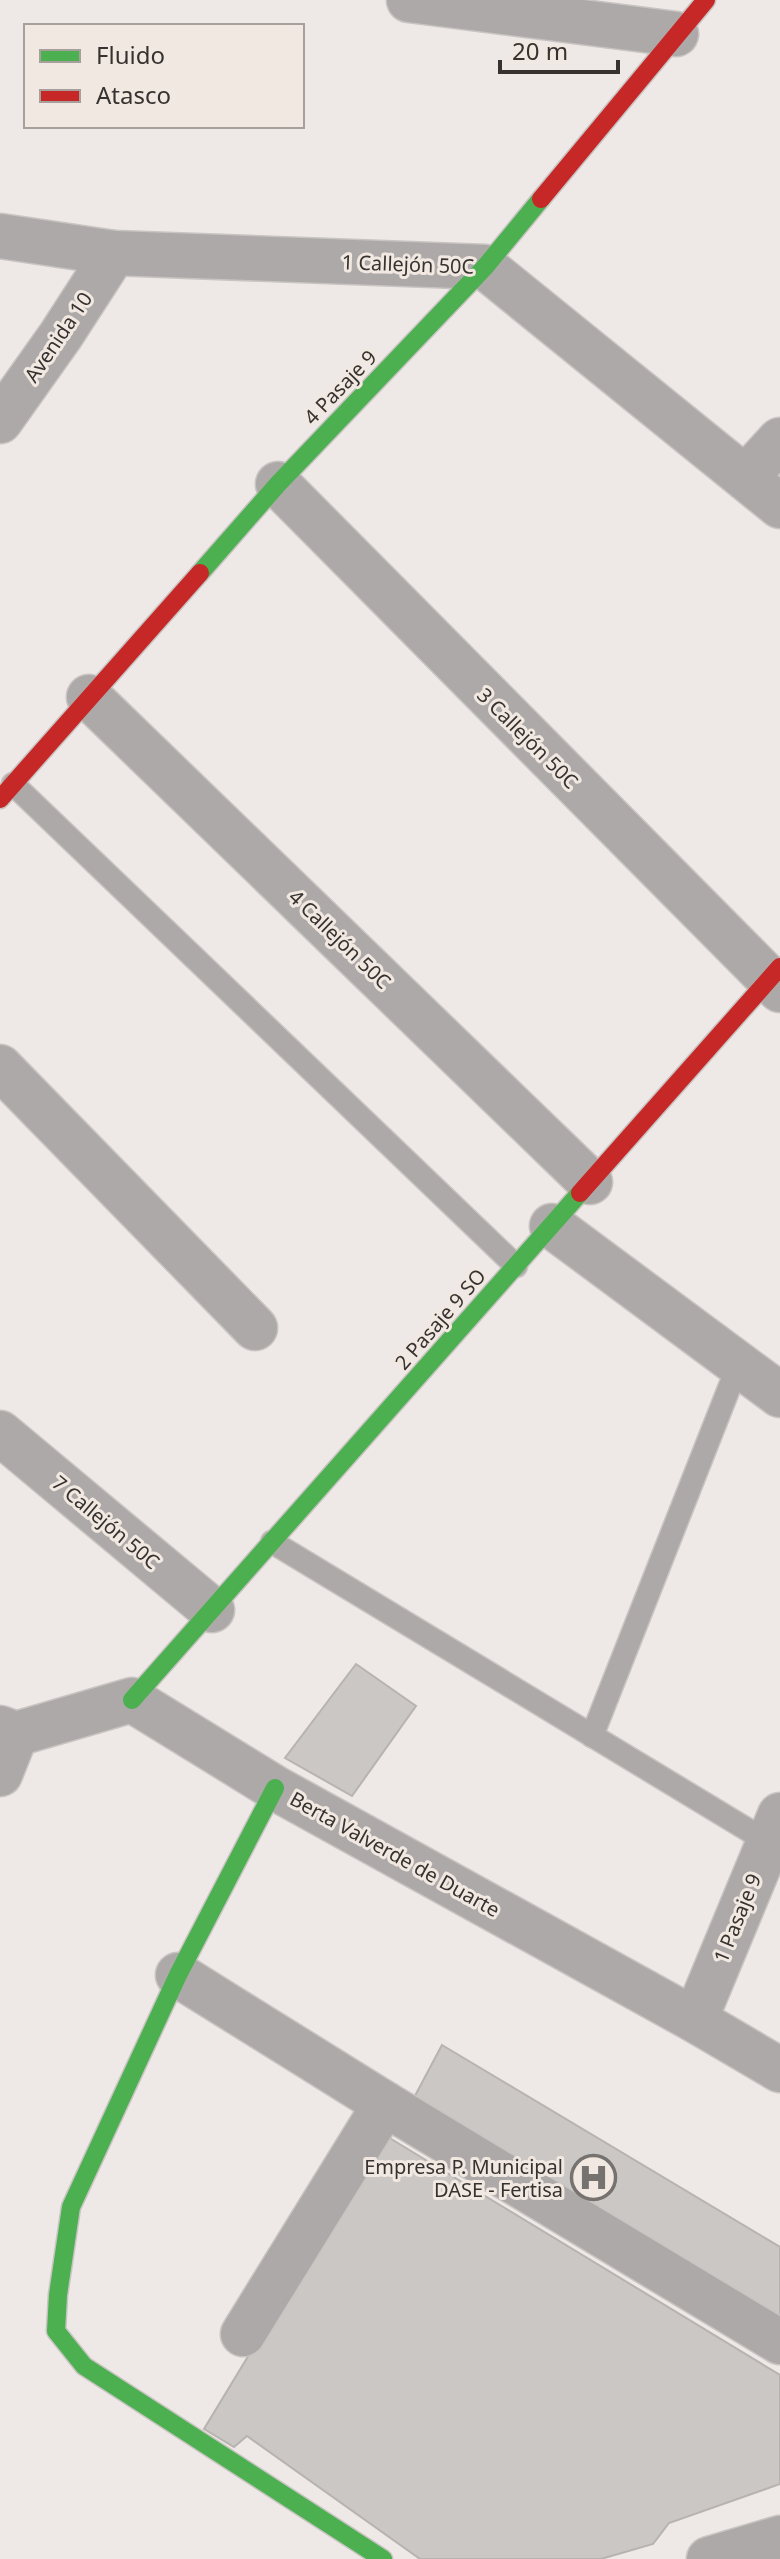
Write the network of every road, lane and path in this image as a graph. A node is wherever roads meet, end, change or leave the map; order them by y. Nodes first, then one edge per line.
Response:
1 (409, 0) edge
2 (706, 0) edge
3 (676, 34) junction
4 (0, 236) edge
5 (114, 253) junction
6 (485, 267) junction
7 (0, 421) edge
8 (780, 440) edge
9 (746, 477) junction
10 (278, 484) junction
11 (780, 506) edge
12 (89, 697) junction
13 (6, 791) edge
14 (776, 979) edge
15 (0, 1067) edge
16 (590, 1182) junction
17 (552, 1226) junction
18 (516, 1266) junction
19 (255, 1328) dead end
20 (739, 1363) junction
21 (780, 1395) edge
22 (0, 1433) edge
23 (272, 1542) junction
24 (212, 1610) junction
25 (132, 1700) junction
26 (8, 1731) edge
27 (592, 1736) junction
28 (0, 1774) edge
29 (275, 1788) junction
30 (774, 1829) edge
31 (178, 1975) junction
32 (695, 2020) junction
33 (780, 2070) edge
34 (385, 2104) junction
35 (243, 2334) dead end
36 (780, 2342) edge
37 (780, 2538) edge
38 (383, 2559) edge
39 (709, 2559) edge

1 - 3 street
2 - 3 street, 4 Pasaje 9
3 - 6 street, 4 Pasaje 9
4 - 5 street, 1 Callejón 50C
5 - 6 street, 1 Callejón 50C
5 - 7 street, Avenida 10
6 - 9 street, 1 Callejón 50C
6 - 10 street, 4 Pasaje 9
8 - 9 street
9 - 11 street, 1 Callejón 50C
10 - 12 street, 4 Pasaje 9
10 - 14 street, 3 Callejón 50C
12 - 13 street, 4 Pasaje 9
12 - 16 street, 4 Callejón 50C
13 - 18 lane
14 - 16 street, 2 Pasaje 9 SO
15 - 19 street
16 - 17 street, 2 Pasaje 9 SO
17 - 18 street, 2 Pasaje 9 SO
17 - 20 street
18 - 23 street, 2 Pasaje 9 SO
20 - 21 street
20 - 27 lane
22 - 24 street, 7 Callejón 50C
23 - 24 street, 2 Pasaje 9 SO
23 - 27 lane
24 - 25 street, 2 Pasaje 9 SO
25 - 26 street
25 - 29 street, Berta Valverde de Duarte
26 - 28 street
27 - 30 lane
29 - 31 street
29 - 32 street, Berta Valverde de Duarte
30 - 32 street, 1 Pasaje 9
31 - 34 street
31 - 38 street
32 - 33 street, Berta Valverde de Duarte
34 - 35 street
34 - 36 street
37 - 39 street

